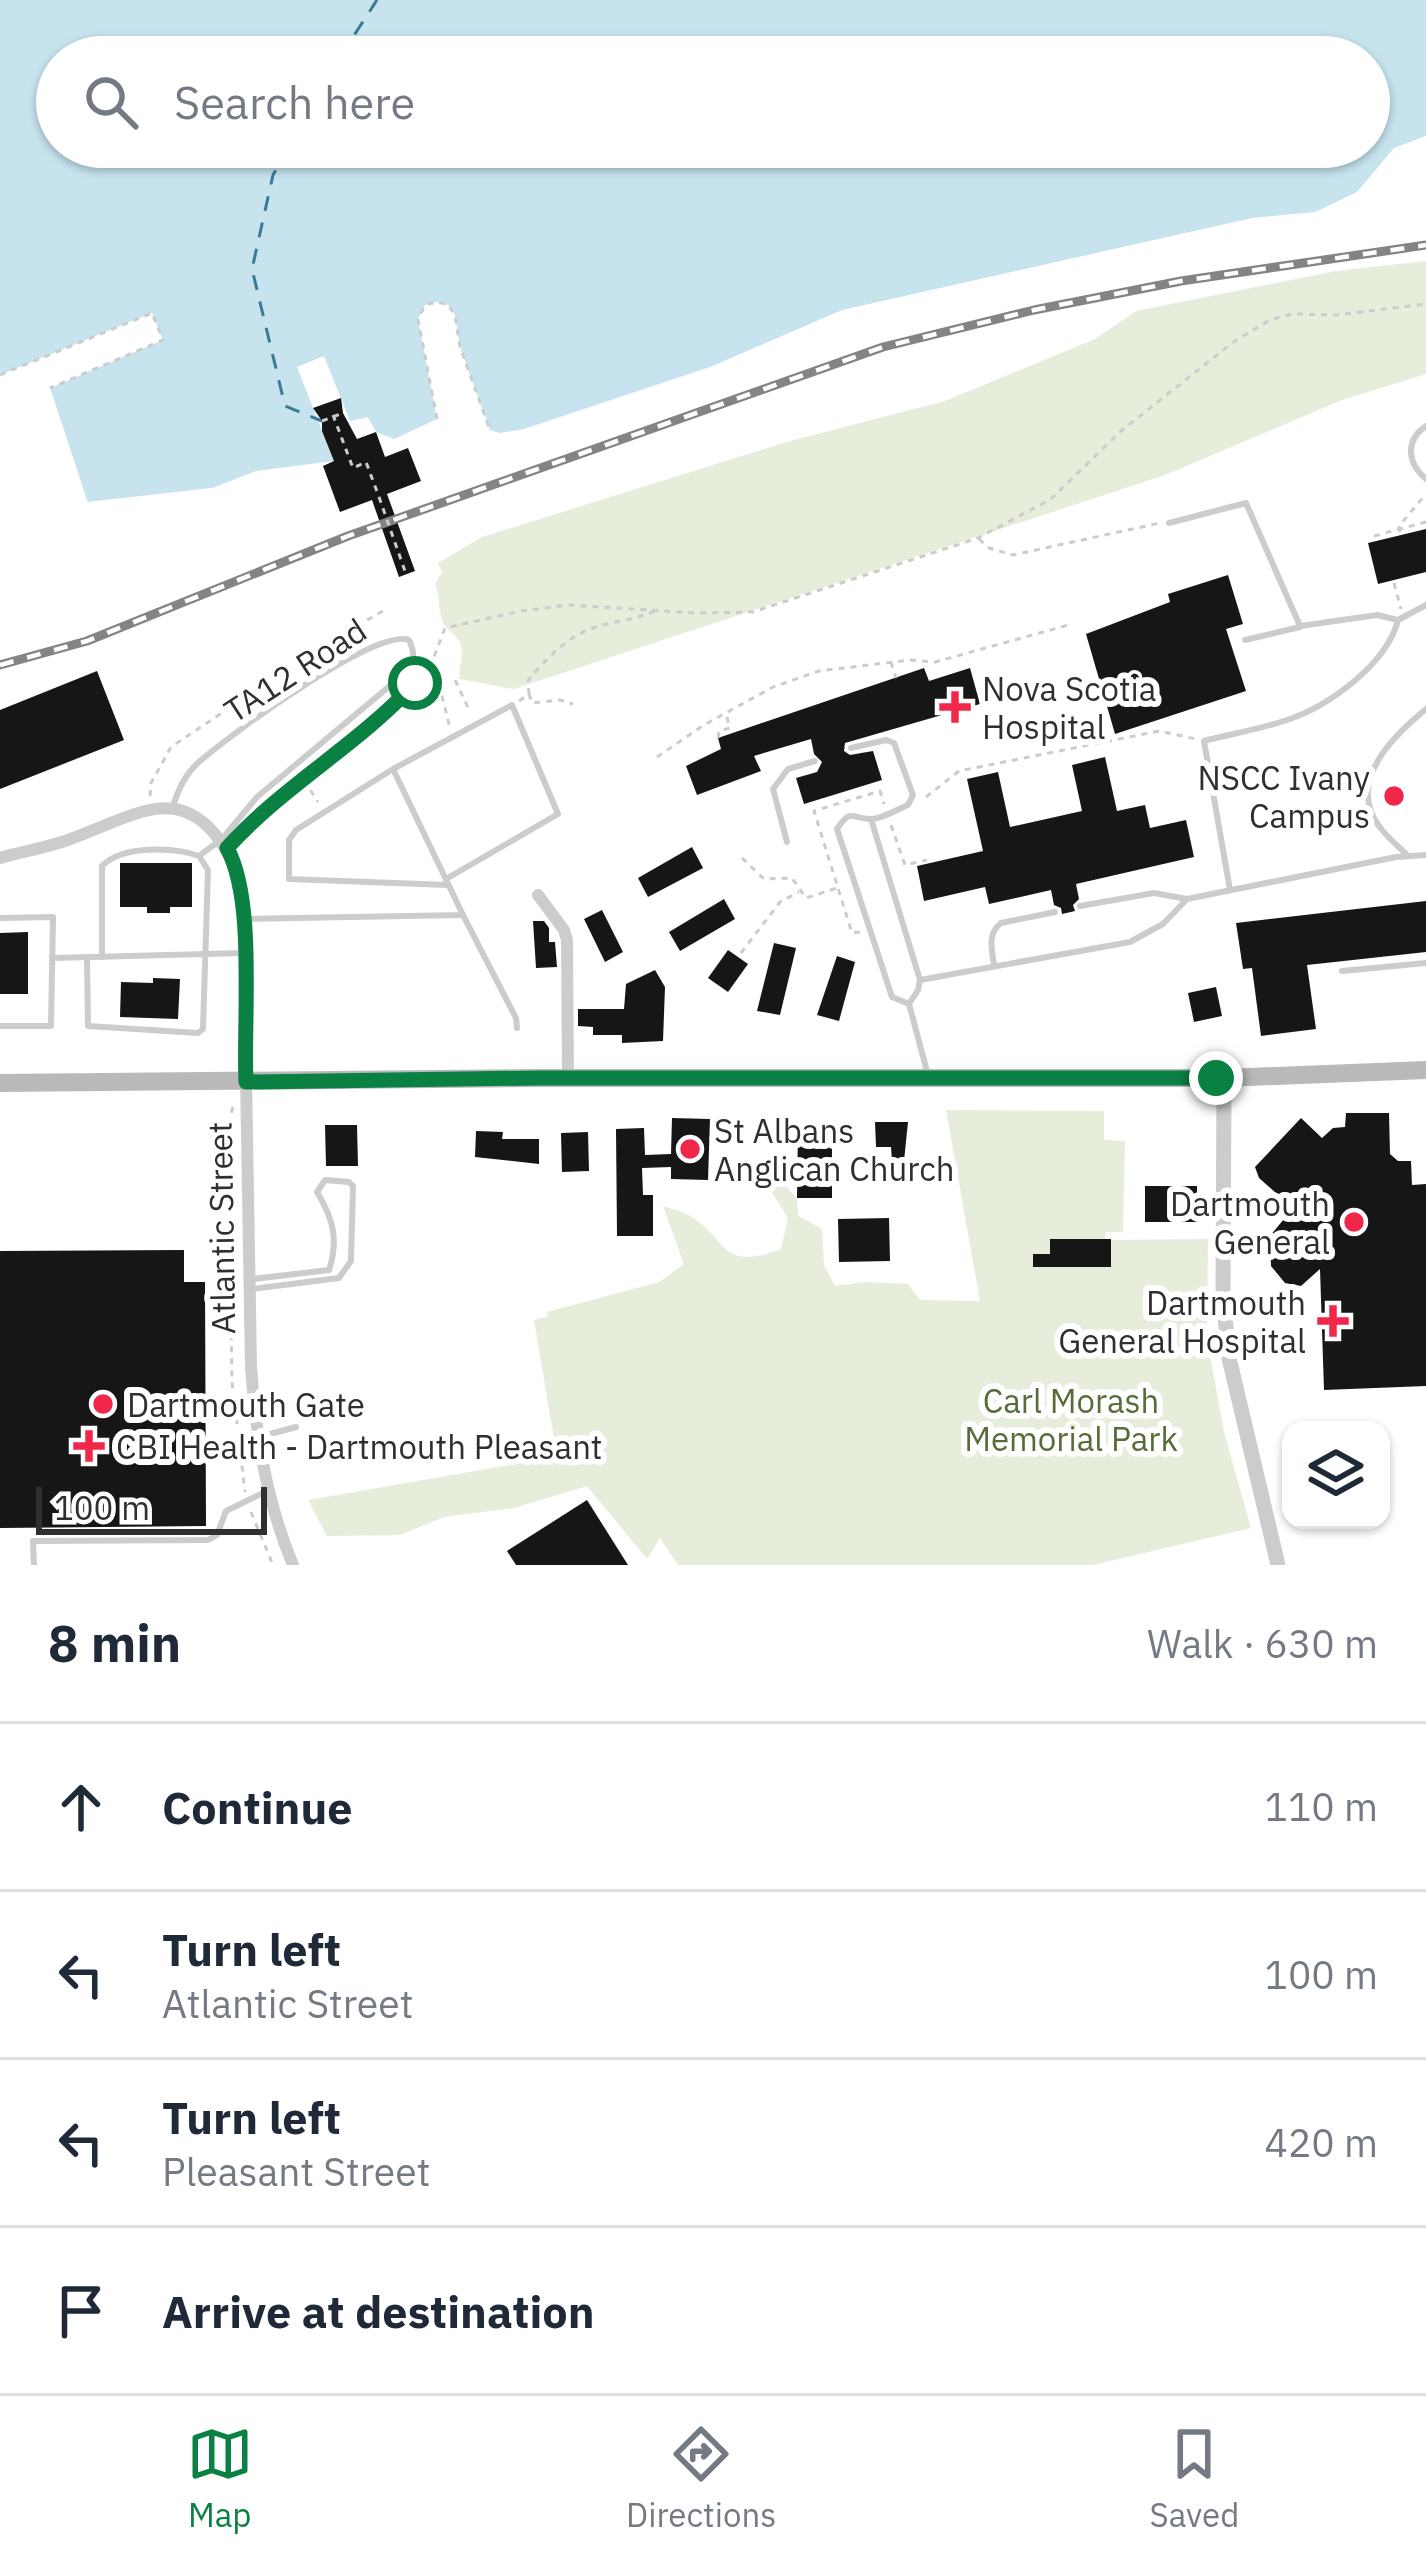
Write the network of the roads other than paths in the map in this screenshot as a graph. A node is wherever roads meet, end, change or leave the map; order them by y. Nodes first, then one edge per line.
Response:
1 (1426, 426) edge
2 (1426, 479) edge
3 (1168, 523) road end
4 (1426, 604) edge
5 (1401, 618) junction
6 (1300, 626) junction
7 (1245, 640) dead end
8 (1426, 709) edge
9 (851, 748) dead end
10 (815, 761) dead end
11 (393, 769) junction
12 (172, 809) junction
13 (871, 820) junction
14 (222, 839) junction
15 (787, 842) dead end
16 (1407, 855) junction
17 (1426, 855) edge
18 (199, 856) junction
19 (0, 858) edge
20 (447, 882) junction
21 (1230, 890) junction
22 (538, 895) dead end
23 (1186, 899) junction
24 (1081, 906) dead end
25 (1055, 912) dead end
26 (463, 915) junction
27 (0, 918) edge
28 (243, 919) junction
29 (243, 953) junction
30 (206, 954) junction
31 (88, 957) junction
32 (103, 957) junction
33 (53, 958) junction
34 (1426, 963) edge
35 (994, 965) junction
36 (1342, 971) dead end
37 (920, 980) junction
38 (908, 1004) junction
39 (0, 1026) edge
40 (517, 1028) dead end
41 (1426, 1070) edge
42 (568, 1078) junction
43 (1224, 1078) junction
44 (930, 1080) junction
45 (246, 1082) junction
46 (0, 1083) edge
47 (249, 1284) junction
48 (296, 1427) dead end
49 (256, 1437) junction
50 (268, 1491) junction
51 (34, 1565) edge
52 (293, 1565) edge
53 (1278, 1565) edge

1 - 2 lane
3 - 6 lane
4 - 5 lane
5 - 6 lane
5 - 21 lane
6 - 7 lane
8 - 16 lane
9 - 13 lane
10 - 15 lane
11 - 20 lane
11 - 20 lane
11 - 20 lane
12 - 14 street
12 - 14 lane, TA12 Road
12 - 19 street
13 - 37 lane
13 - 38 lane
14 - 18 lane
14 - 28 street, Atlantic Street
16 - 17 lane
16 - 21 lane
18 - 30 lane
18 - 32 lane
20 - 26 lane
21 - 23 lane
22 - 42 street
23 - 24 lane
23 - 35 lane
25 - 35 lane
26 - 28 lane
26 - 40 lane
27 - 33 lane
28 - 29 street, Atlantic Street
29 - 30 lane
29 - 45 street, Atlantic Street
30 - 31 lane
30 - 32 lane
31 - 32 lane
31 - 33 lane
33 - 39 lane
34 - 36 lane
35 - 37 lane
37 - 38 lane
38 - 44 lane
41 - 43 main road
42 - 44 main road
42 - 45 main road
43 - 44 main road
43 - 53 street
45 - 46 main road
45 - 47 street, Atlantic Street
47 - 47 lane
47 - 49 street, Atlantic Street
48 - 49 lane
49 - 50 street, Atlantic Street
50 - 51 lane
50 - 52 street, Atlantic Street

